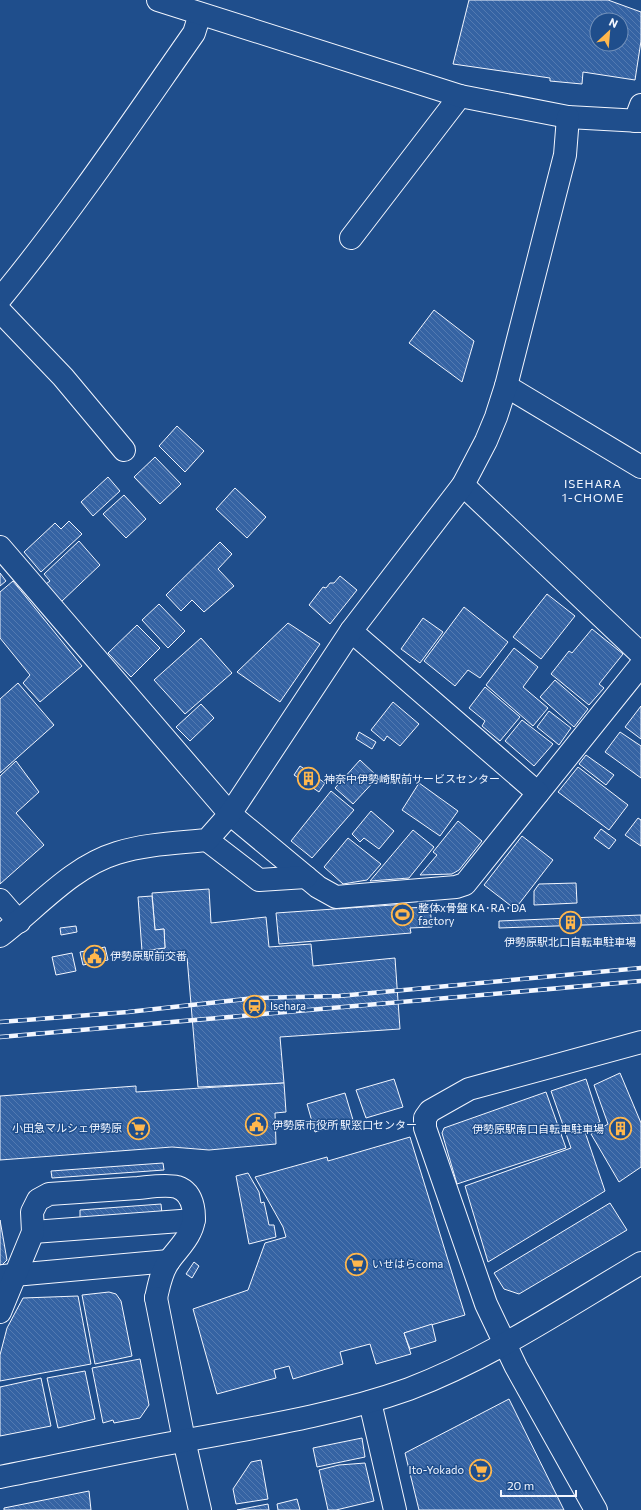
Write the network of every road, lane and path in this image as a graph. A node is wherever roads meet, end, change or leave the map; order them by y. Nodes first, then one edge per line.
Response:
1 (158, 0) edge
2 (200, 14) junction
3 (460, 96) junction
4 (639, 116) edge
5 (568, 118) junction
6 (351, 238) dead end
7 (0, 299) edge
8 (0, 311) edge
9 (506, 386) junction
10 (124, 450) dead end
11 (641, 467) edge
12 (463, 485) junction
13 (0, 547) edge
14 (351, 631) junction
15 (641, 654) edge
16 (641, 665) edge
17 (538, 793) junction
18 (230, 814) junction
19 (208, 840) junction
20 (306, 877) junction
21 (0, 900) edge
22 (19, 922) junction
23 (0, 936) edge
24 (641, 1042) edge
25 (194, 1220) junction
26 (33, 1232) junction
27 (169, 1261) junction
28 (641, 1263) edge
29 (131, 1265) junction
30 (8, 1276) edge
31 (156, 1298) junction
32 (0, 1312) edge
33 (504, 1344) junction
34 (370, 1402) junction
35 (184, 1440) junction
36 (0, 1477) edge
37 (200, 1510) edge
38 (395, 1510) edge
39 (596, 1510) edge

1 - 2 street
2 - 3 street
2 - 7 street
3 - 5 street
3 - 6 street
4 - 5 street
5 - 9 street
8 - 10 street
9 - 11 street
9 - 12 street
12 - 14 street
12 - 15 street
13 - 18 street
14 - 17 street
14 - 18 street
16 - 17 street
17 - 20 street
18 - 19 street
18 - 20 street
19 - 20 street
19 - 22 street
21 - 22 street
22 - 23 street
24 - 33 street
25 - 26 street
25 - 26 street
25 - 27 street
26 - 30 street
27 - 29 street
27 - 31 street
28 - 33 street
29 - 30 street
29 - 31 street
30 - 32 street
31 - 35 street
33 - 34 street
33 - 39 street
34 - 35 street
34 - 38 street
35 - 36 street
35 - 37 street

